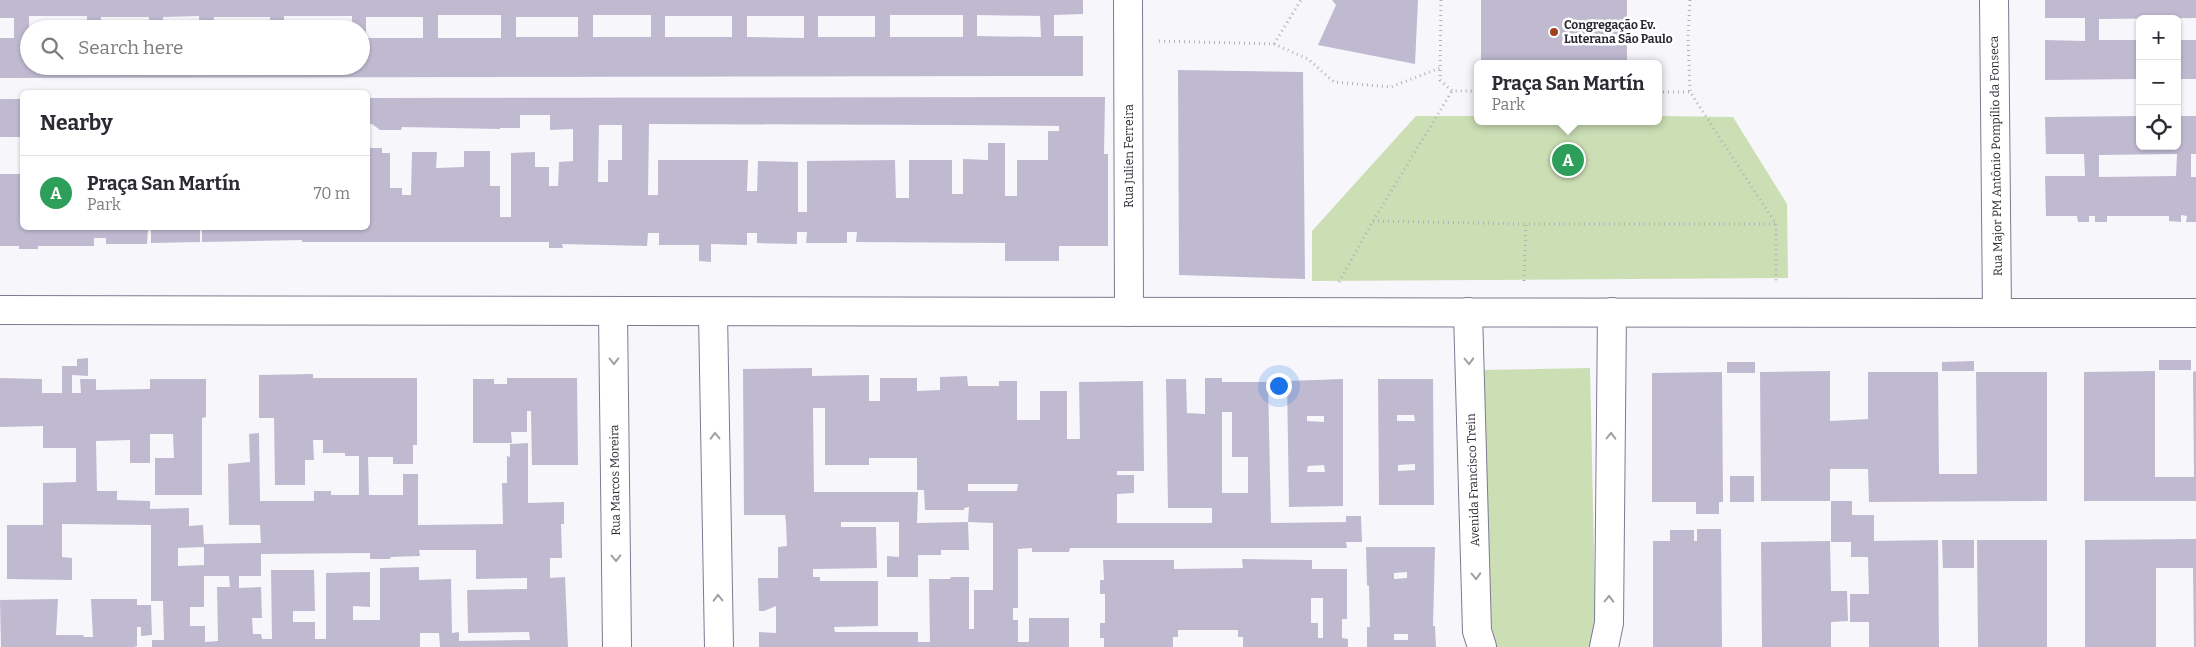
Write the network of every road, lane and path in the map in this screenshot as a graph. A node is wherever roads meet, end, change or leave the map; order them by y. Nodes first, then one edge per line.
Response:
1 (1128, 0) edge
2 (1300, 0) edge
3 (1441, 0) edge
4 (1690, 0) edge
5 (1994, 0) edge
6 (1128, 41) junction
7 (1274, 44) junction
8 (1440, 68) junction
9 (1452, 91) junction
10 (1474, 91) edge
11 (1662, 92) edge
12 (1690, 92) junction
13 (1373, 221) junction
14 (1526, 224) junction
15 (1776, 224) junction
16 (1777, 252) dead end
17 (1525, 253) dead end
18 (0, 310) edge
19 (613, 312) junction
20 (1129, 312) junction
21 (1323, 312) junction
22 (1468, 312) junction
23 (1612, 312) junction
24 (713, 313) junction
25 (1997, 313) junction
26 (2196, 313) edge
27 (617, 647) edge
28 (719, 647) edge
29 (1482, 647) edge
30 (1604, 647) edge

1 - 6 street, Rua Julien Ferreira
2 - 7 path
3 - 8 path
4 - 12 path
5 - 25 street, Rua Major PM Antônio Pompílio da Fonseca
6 - 7 path
6 - 20 street, Rua Julien Ferreira
7 - 8 path
8 - 9 path
9 - 10 path
9 - 13 path
11 - 12 path
12 - 15 path
13 - 14 path
13 - 21 path
14 - 15 path
14 - 17 path
15 - 16 path
18 - 19 street
19 - 24 street
19 -> 27 street, Rua Marcos Moreira
20 - 21 street
20 - 24 street
21 - 22 street
22 - 23 street
22 -> 29 street, Avenida Francisco Trein
23 - 25 street
30 -> 23 street
28 -> 24 street
25 - 26 street

